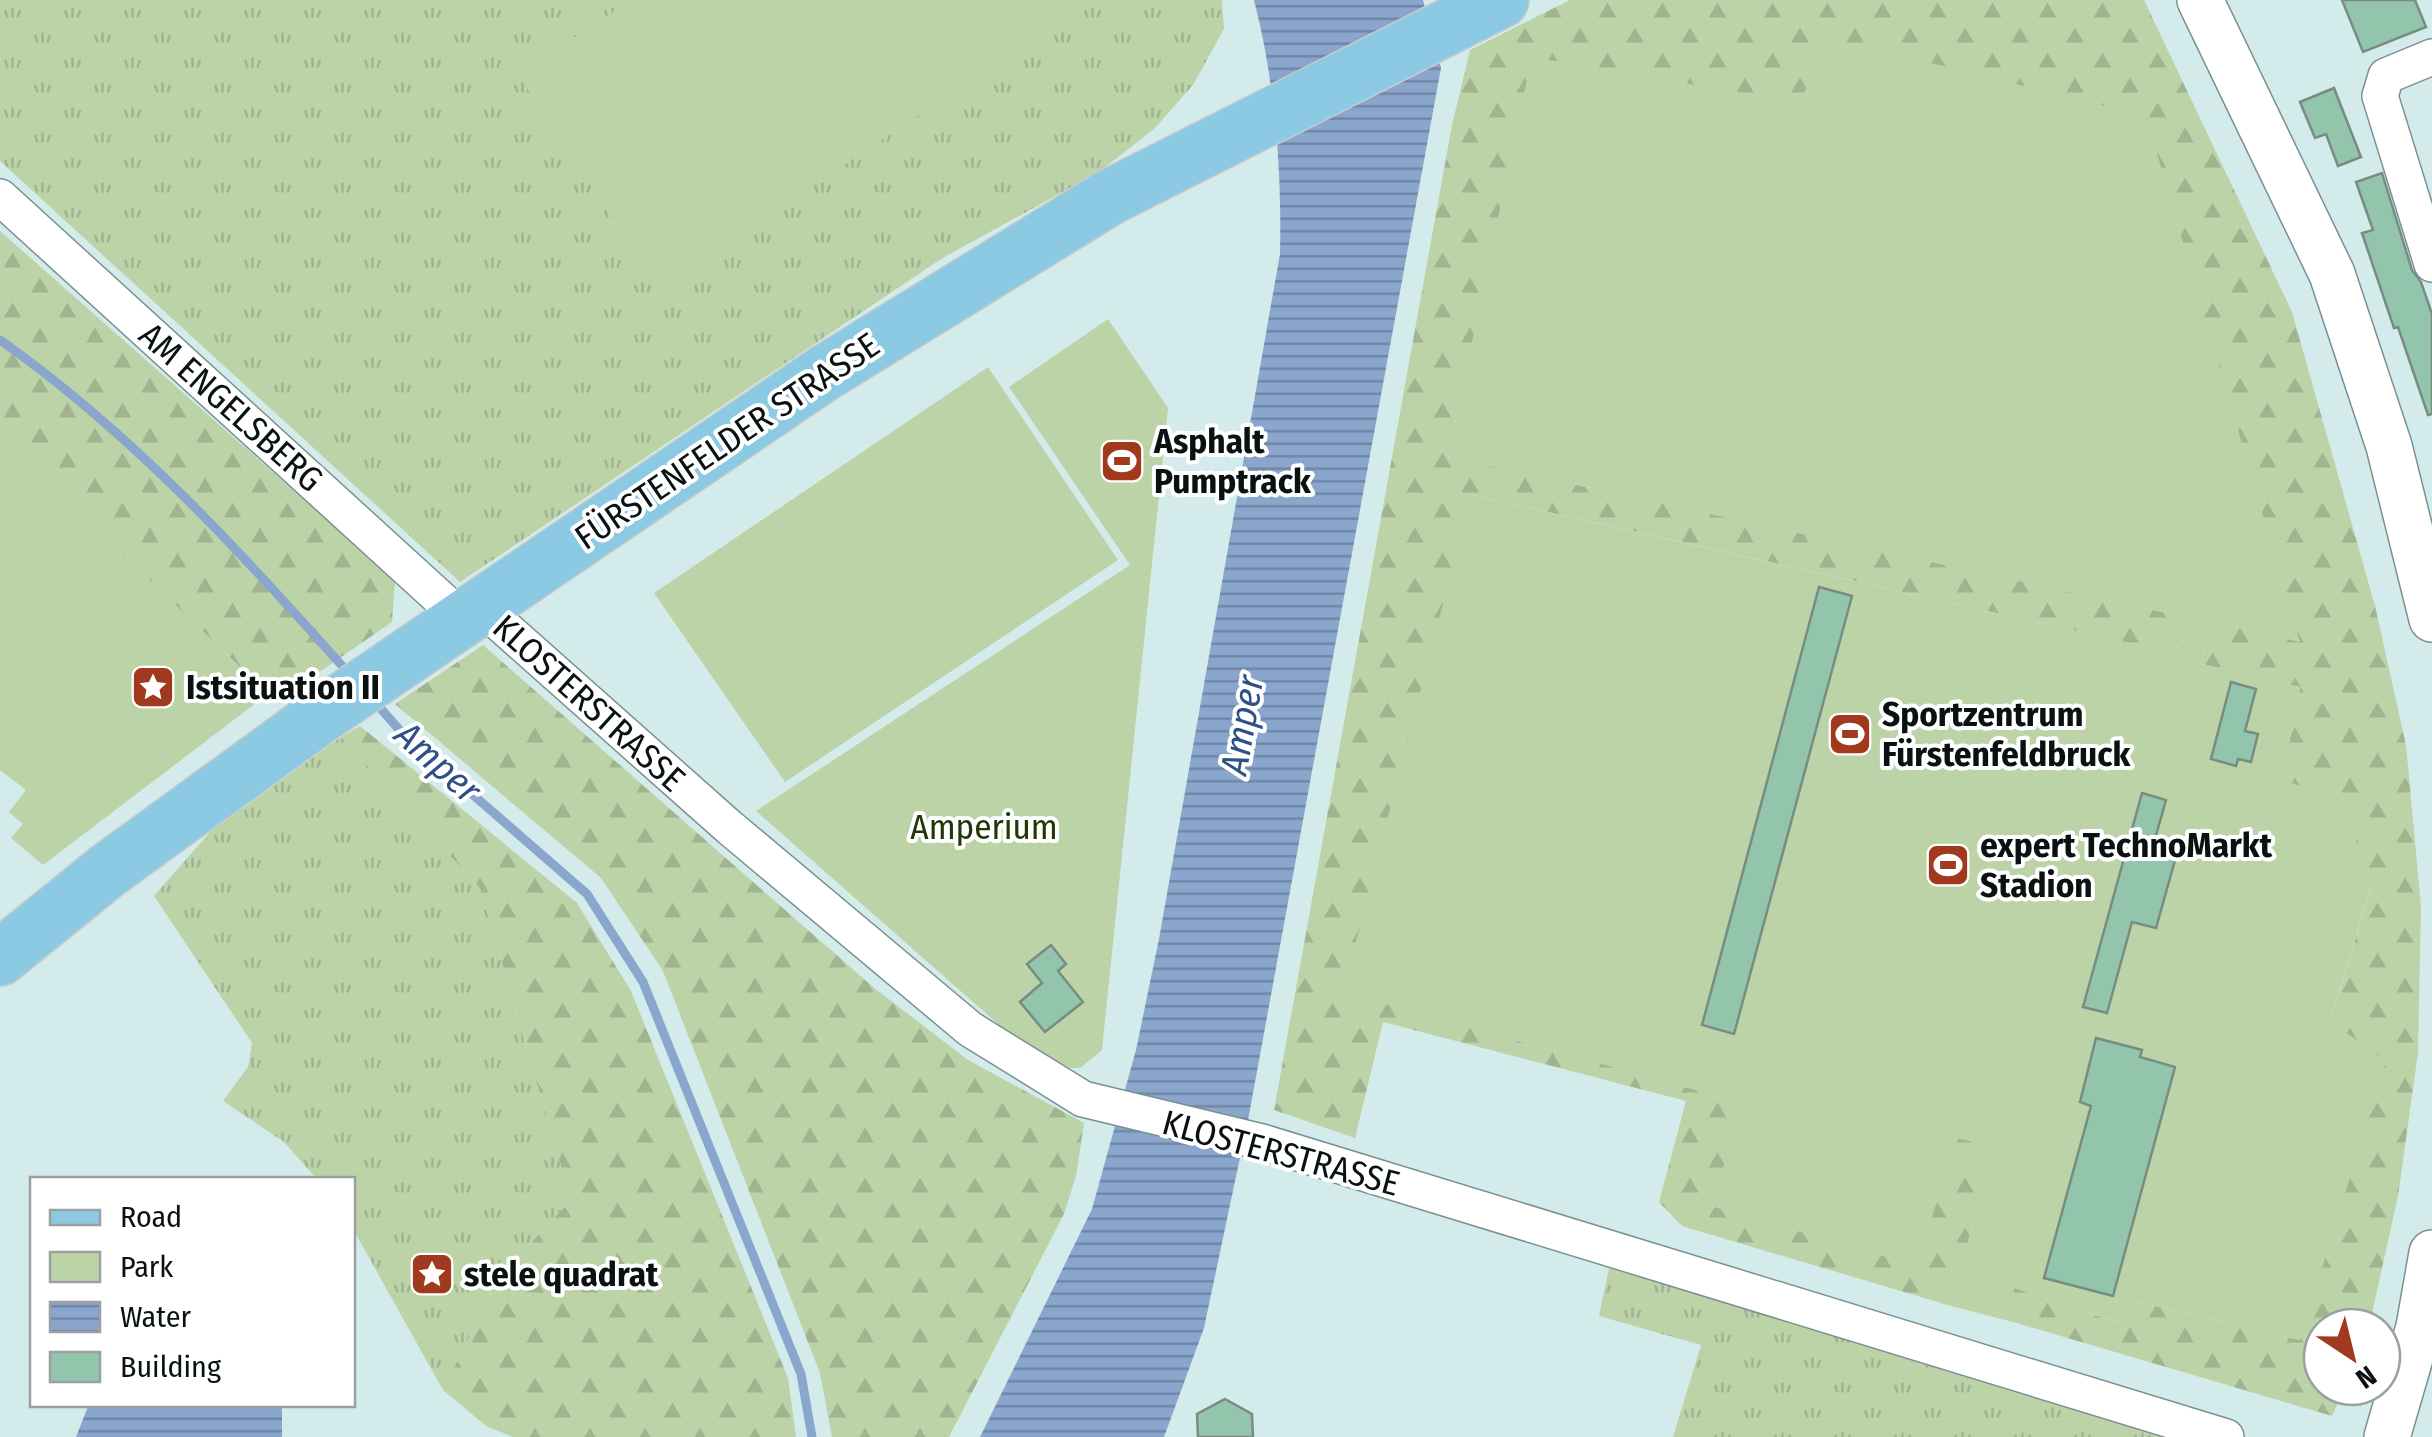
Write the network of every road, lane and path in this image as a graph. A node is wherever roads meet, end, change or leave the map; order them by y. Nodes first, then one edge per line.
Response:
1 (1501, 0) edge
2 (2200, 0) edge
3 (2432, 57) edge
4 (0, 197) edge
5 (2432, 264) edge
6 (469, 613) junction
7 (2432, 619) edge
8 (0, 958) edge
9 (2432, 1253) edge
10 (2226, 1437) edge
11 (2387, 1437) edge

1 - 6 main road, FÜRSTENFELDER STRASSE
2 - 7 street
3 - 5 street
4 - 6 street, AM ENGELSBERG
6 - 8 main road, FÜRSTENFELDER STRASSE
6 - 10 street, KLOSTERSTRASSE
9 - 11 street

